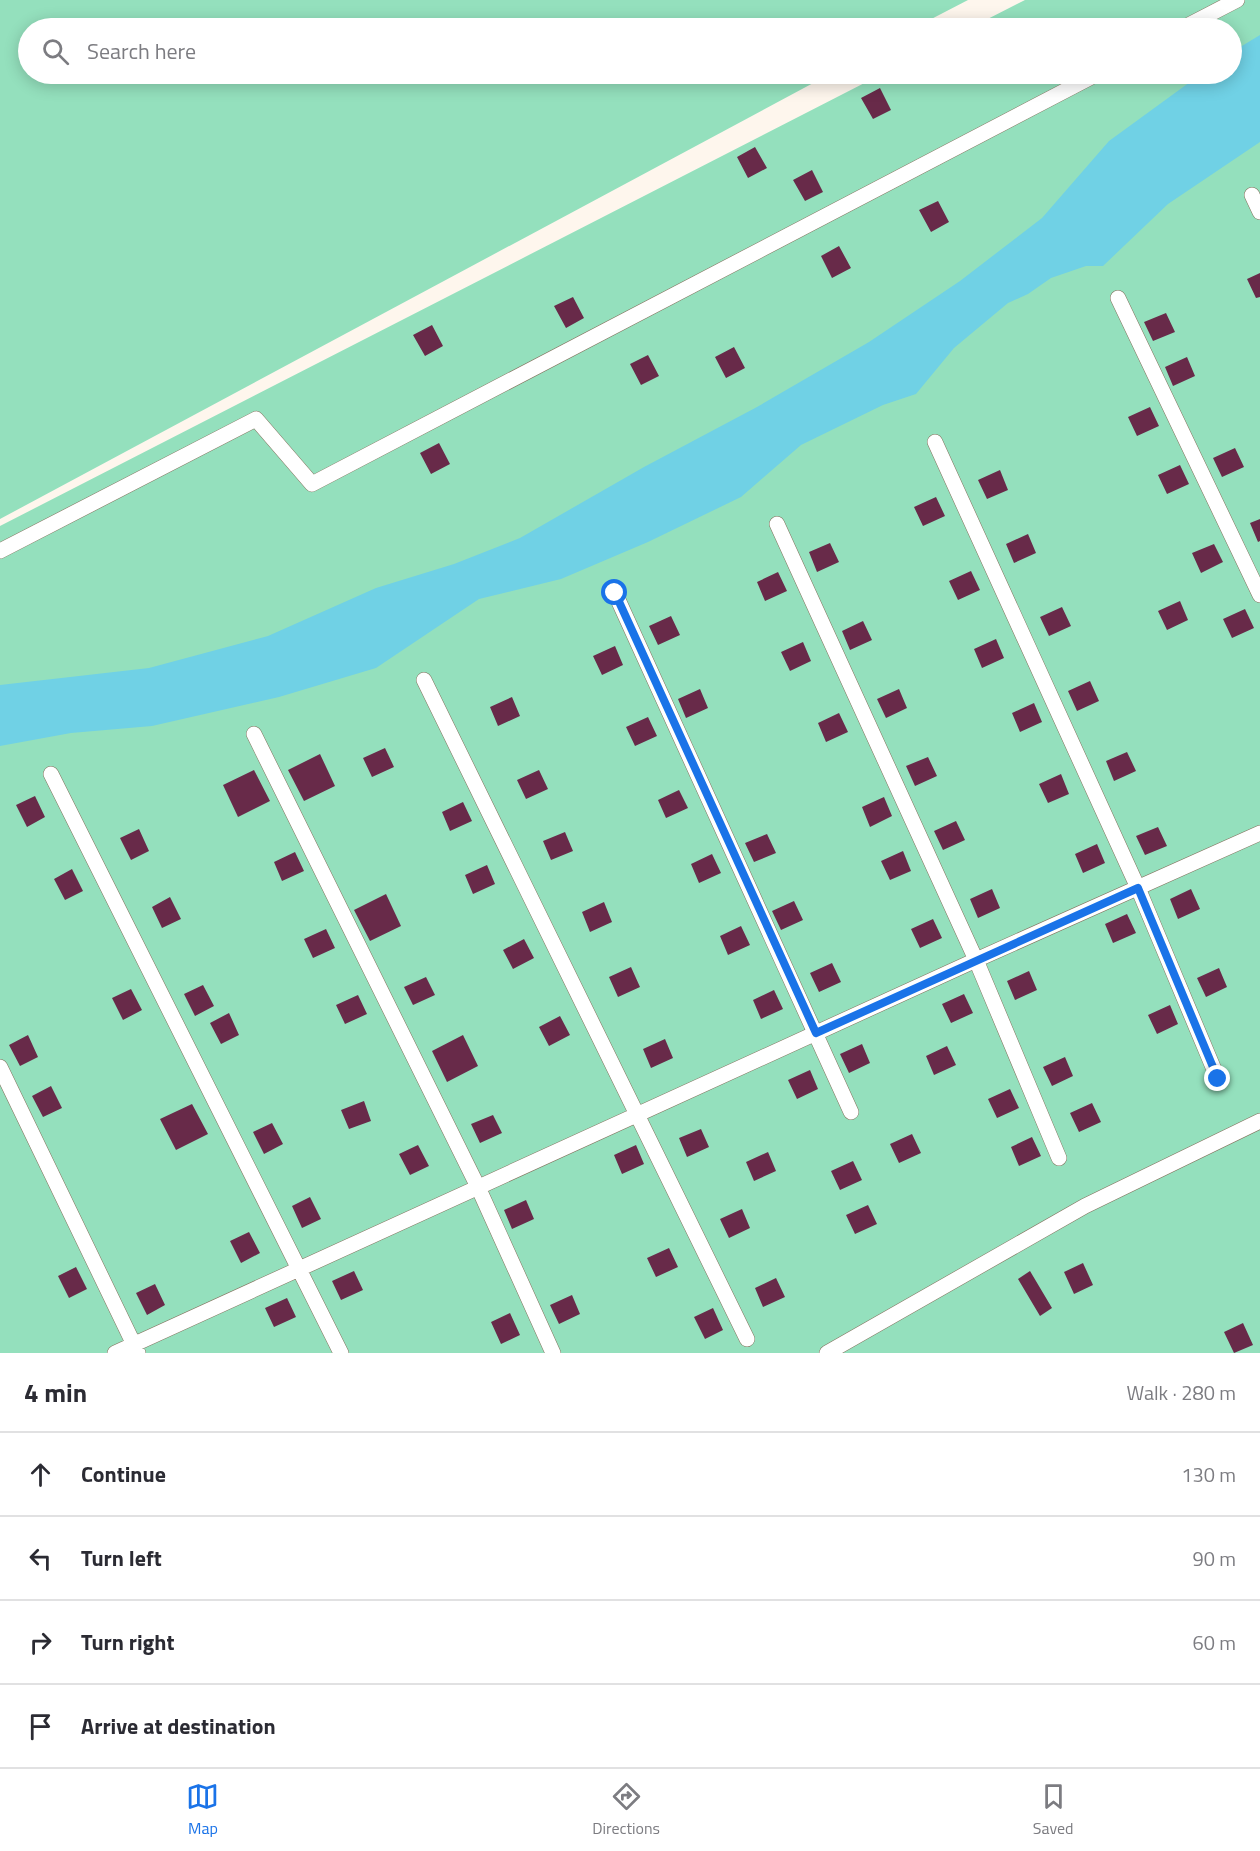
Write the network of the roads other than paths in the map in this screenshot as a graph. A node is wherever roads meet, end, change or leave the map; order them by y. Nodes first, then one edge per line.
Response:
1 (1237, 0) edge
2 (1202, 18) edge
3 (1078, 84) edge
4 (1252, 195) dead end
5 (1260, 212) edge
6 (1118, 298) dead end
7 (935, 442) dead end
8 (777, 524) dead end
9 (0, 551) edge
10 (615, 593) dead end
11 (1260, 595) edge
12 (423, 680) dead end
13 (254, 734) dead end
14 (51, 774) dead end
15 (1260, 833) edge
16 (1138, 888) junction
17 (976, 960) junction
18 (816, 1033) junction
19 (0, 1067) edge
20 (1218, 1079) dead end
21 (851, 1112) dead end
22 (638, 1114) junction
23 (1260, 1121) edge
24 (1059, 1158) dead end
25 (478, 1187) junction
26 (299, 1269) junction
27 (747, 1339) dead end
28 (136, 1349) edge
29 (115, 1353) edge
30 (341, 1353) edge
31 (553, 1353) edge
32 (827, 1353) edge

1 - 2 lane
3 - 9 lane
4 - 5 lane
6 - 11 lane
7 - 16 lane
8 - 17 lane
10 - 18 lane
12 - 22 lane
13 - 25 lane
14 - 26 lane
15 - 16 lane
16 - 17 lane
16 - 20 lane
17 - 18 lane
17 - 24 lane
18 - 21 lane
18 - 22 lane
19 - 28 lane
22 - 25 lane
22 - 27 lane
23 - 32 lane
25 - 26 lane
25 - 31 lane
26 - 28 lane
26 - 30 lane
28 - 29 lane

